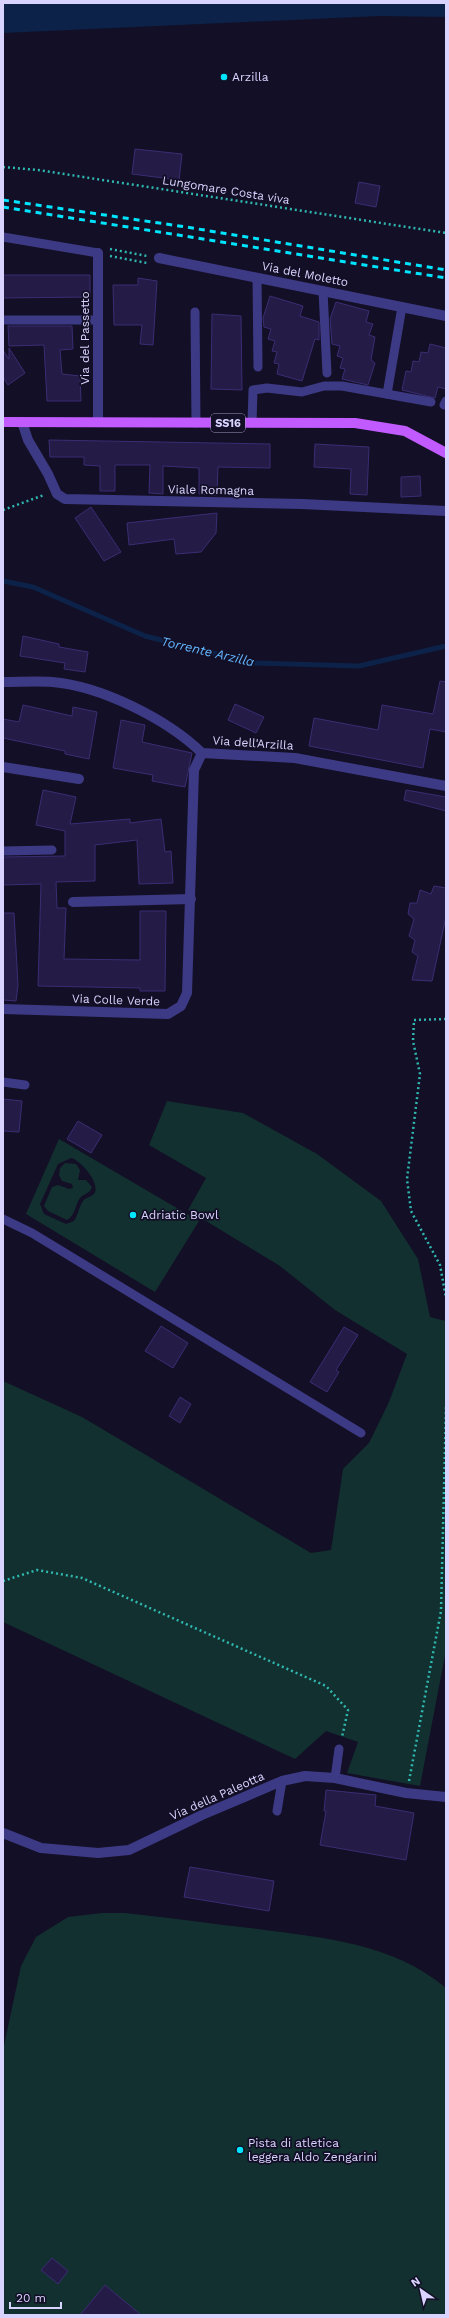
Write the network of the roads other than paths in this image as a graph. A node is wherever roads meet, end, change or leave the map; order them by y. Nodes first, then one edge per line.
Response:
1 (3, 237) edge
2 (98, 253) joint
3 (159, 258) road end
4 (257, 278) junction
5 (323, 291) junction
6 (402, 307) junction
7 (196, 312) dead end
8 (446, 316) edge
9 (3, 320) edge
10 (98, 320) junction
11 (258, 367) dead end
12 (327, 373) dead end
13 (387, 394) junction
14 (431, 402) dead end
15 (3, 422) edge
16 (22, 422) junction
17 (98, 422) junction
18 (196, 423) junction
19 (252, 423) junction
20 (446, 453) edge
21 (446, 511) edge
22 (3, 682) edge
23 (202, 753) junction
24 (3, 767) edge
25 (79, 779) dead end
26 (446, 786) edge
27 (52, 850) dead end
28 (3, 851) edge
29 (191, 899) junction
30 (73, 902) dead end
31 (7, 1009) edge
32 (3, 1082) edge
33 (25, 1085) dead end
34 (3, 1219) edge
35 (361, 1433) dead end
36 (340, 1749) road end
37 (335, 1778) junction
38 (282, 1781) junction
39 (446, 1797) edge
40 (277, 1811) dead end
41 (3, 1833) edge

1 - 2 lane
2 - 10 street, Via del Passetto
3 - 4 street, Via del Moletto
4 - 5 street, Via del Moletto
4 - 11 lane
5 - 6 street, Via del Moletto
5 - 12 lane
6 - 8 street, Via del Moletto
6 - 13 lane
7 - 18 lane
9 - 10 lane
10 - 17 street, Via del Passetto
13 - 14 lane
13 - 19 lane
15 - 16 main road, SS16
16 - 17 main road, SS16
16 - 21 street, Viale Romagna
17 - 18 main road, SS16
18 - 19 main road, SS16
19 - 20 main road, SS16
22 - 23 street, Via dell'Arzilla
23 - 26 street, Via dell'Arzilla
23 - 29 street, Via Colle Verde
24 - 25 street
27 - 28 lane
29 - 30 street
29 - 31 street, Via Colle Verde
32 - 33 lane
34 - 35 lane
36 - 37 lane
37 - 38 street, Via della Paleotta
37 - 39 street, Via della Paleotta
38 - 40 lane
38 - 41 street, Via della Paleotta

